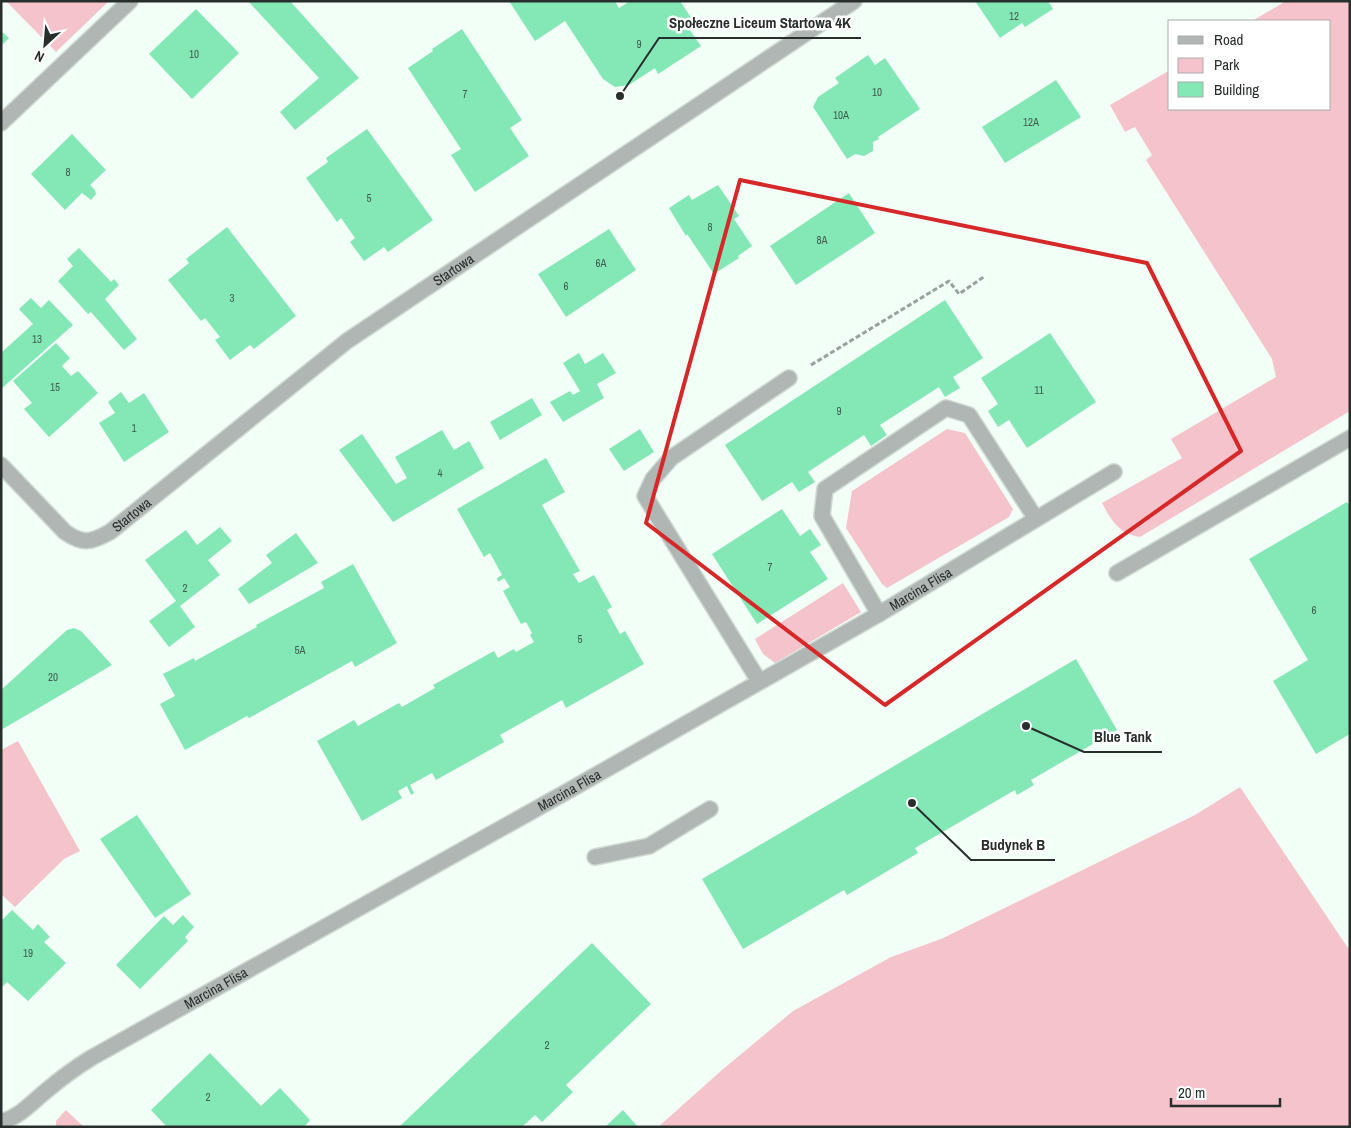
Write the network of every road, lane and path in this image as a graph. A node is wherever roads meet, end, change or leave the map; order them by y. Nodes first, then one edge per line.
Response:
1 (130, 1) edge
2 (854, 1) edge
3 (1, 123) edge
4 (985, 276) dead end
5 (789, 378) joint
6 (1350, 438) edge
7 (1, 465) edge
8 (1114, 472) dead end
9 (1036, 520) junction
10 (1117, 572) dead end
11 (879, 614) junction
12 (759, 681) junction
13 (710, 810) dead end
14 (595, 857) dead end
15 (26, 1111) junction
16 (1, 1122) edge
17 (22, 1127) edge

1 - 3 street
2 - 7 street, Startowa
4 - 5 path
5 - 12 street
6 - 10 street
8 - 9 street, Marcina Flisa
9 - 11 street, Marcina Flisa
9 - 11 street
11 - 12 street, Marcina Flisa
12 - 15 street, Marcina Flisa
13 - 14 street
15 - 16 street, Marcina Flisa
15 - 17 street

